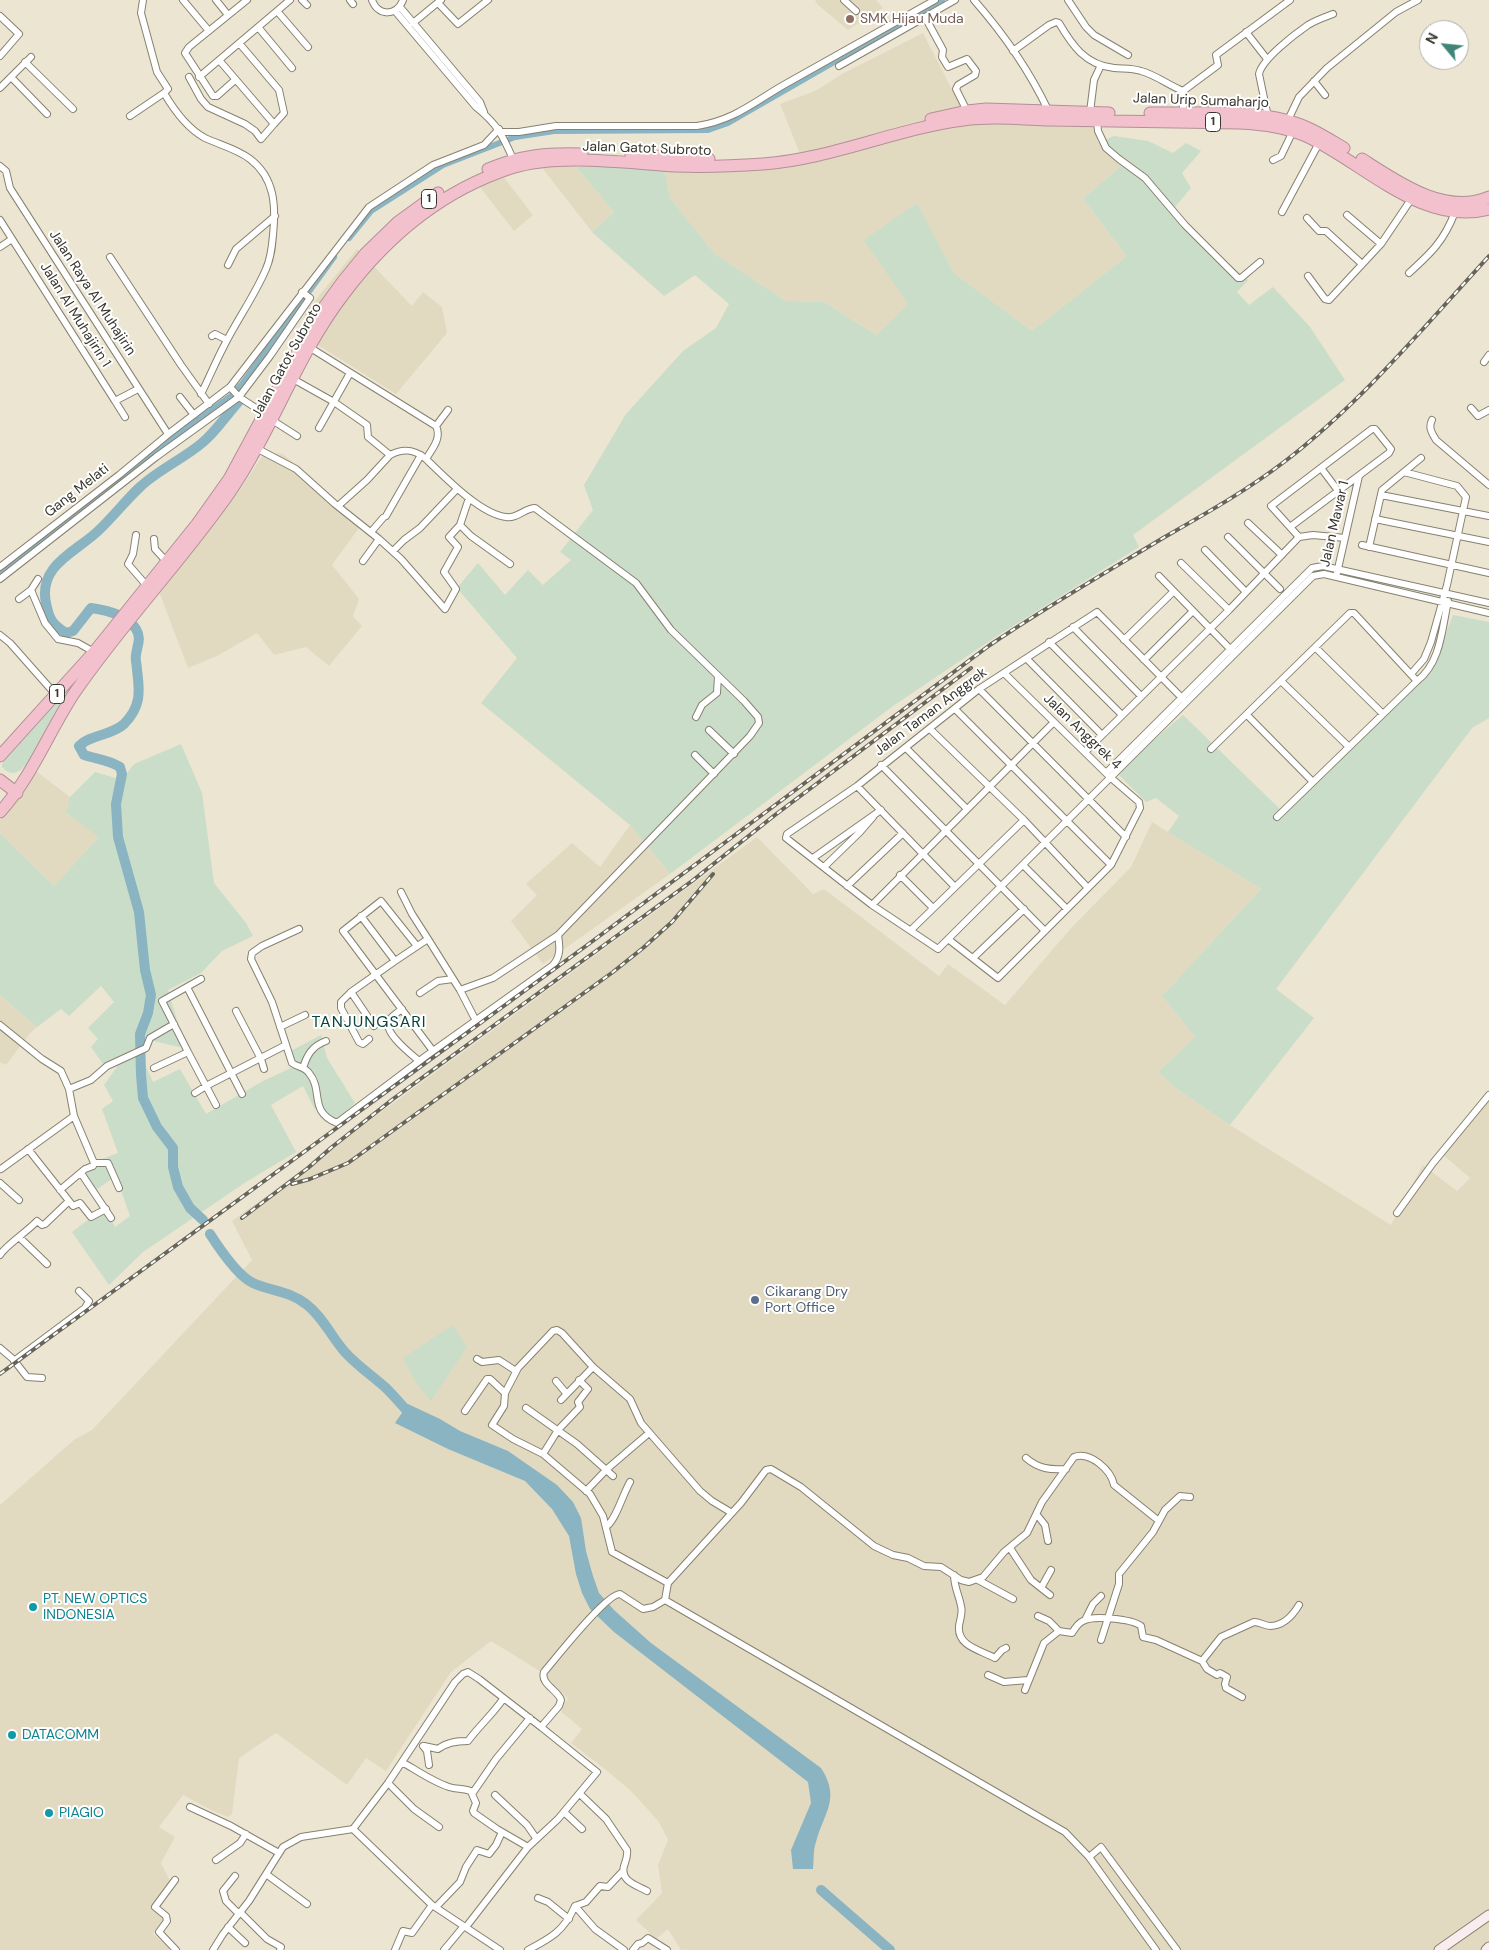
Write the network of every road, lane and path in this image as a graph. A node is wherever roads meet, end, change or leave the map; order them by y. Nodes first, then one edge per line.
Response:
1 (143, 0) edge
2 (183, 0) edge
3 (216, 0) edge
4 (247, 0) edge
5 (278, 0) edge
6 (290, 0) edge
7 (372, 0) edge
8 (403, 0) edge
9 (488, 0) edge
10 (844, 0) edge
11 (955, 0) edge
12 (974, 0) edge
13 (1068, 0) edge
14 (1290, 0) edge
15 (1418, 0) edge
16 (440, 1) edge
17 (938, 3) edge
18 (280, 8) junction
19 (398, 9) junction
20 (856, 12) dead end
21 (1333, 14) dead end
22 (228, 15) junction
23 (0, 16) edge
24 (925, 17) junction
25 (914, 18) junction
26 (413, 23) junction
27 (258, 27) junction
28 (209, 31) junction
29 (1246, 32) junction
30 (239, 43) junction
31 (308, 47) dead end
32 (2, 51) edge
33 (1013, 51) junction
34 (1128, 55) dead end
35 (31, 57) dead end
36 (1267, 59) junction
37 (219, 60) junction
38 (25, 62) junction
39 (1101, 65) junction
40 (839, 66) dead end
41 (292, 68) dead end
42 (199, 76) junction
43 (10, 77) junction
44 (189, 77) dead end
45 (236, 80) junction
46 (1314, 81) junction
47 (0, 88) edge
48 (1183, 90) junction
49 (164, 93) junction
50 (1325, 95) dead end
51 (73, 109) dead end
52 (1048, 110) junction
53 (967, 111) junction
54 (484, 112) junction
55 (47, 114) dead end
56 (1183, 114) junction
57 (130, 116) dead end
58 (1094, 116) junction
59 (1268, 117) junction
60 (274, 124) junction
61 (923, 124) junction
62 (1290, 126) junction
63 (501, 132) junction
64 (1319, 143) junction
65 (513, 159) junction
66 (1273, 160) dead end
67 (0, 166) edge
68 (6, 178) junction
69 (0, 183) edge
70 (1489, 197) edge
71 (1412, 198) junction
72 (1489, 209) edge
73 (1282, 212) dead end
74 (1455, 212) junction
75 (1347, 215) dead end
76 (275, 216) junction
77 (1307, 218) dead end
78 (0, 220) edge
79 (12, 239) junction
80 (1381, 244) junction
81 (0, 247) edge
82 (110, 257) dead end
83 (1260, 262) dead end
84 (1362, 264) junction
85 (228, 265) dead end
86 (1409, 273) dead end
87 (1308, 276) dead end
88 (306, 294) junction
89 (212, 336) dead end
90 (227, 340) junction
91 (310, 347) junction
92 (1489, 356) edge
93 (1484, 362) dead end
94 (350, 373) junction
95 (293, 379) junction
96 (138, 389) junction
97 (235, 392) junction
98 (201, 394) junction
99 (180, 397) dead end
100 (115, 401) junction
101 (334, 402) junction
102 (209, 404) junction
103 (1471, 408) dead end
104 (448, 410) dead end
105 (1489, 410) edge
106 (194, 415) junction
107 (125, 417) dead end
108 (268, 417) junction
109 (1432, 420) dead end
110 (436, 426) junction
111 (319, 428) dead end
112 (168, 434) junction
113 (297, 436) dead end
114 (256, 448) junction
115 (153, 454) junction
116 (390, 455) junction
117 (423, 457) junction
118 (1421, 458) dead end
119 (1321, 468) junction
120 (1404, 472) junction
121 (1359, 476) junction
122 (1489, 485) edge
123 (457, 489) junction
124 (1338, 492) junction
125 (1381, 495) junction
126 (469, 498) junction
127 (338, 506) junction
128 (1462, 512) junction
129 (1489, 516) edge
130 (1375, 519) junction
131 (1248, 523) dead end
132 (460, 525) junction
133 (60, 526) junction
134 (1290, 528) junction
135 (371, 532) junction
136 (136, 535) dead end
137 (1228, 537) dead end
138 (1299, 537) junction
139 (1457, 537) junction
140 (1345, 538) junction
141 (154, 539) dead end
142 (379, 539) junction
143 (1489, 542) edge
144 (33, 546) junction
145 (1204, 550) dead end
146 (393, 551) junction
147 (1282, 555) junction
148 (363, 561) dead end
149 (167, 562) junction
150 (1181, 563) dead end
151 (510, 564) dead end
152 (1451, 565) junction
153 (0, 567) edge
154 (1338, 569) junction
155 (1264, 573) junction
156 (1489, 573) edge
157 (1159, 576) dead end
158 (1336, 577) junction
159 (0, 579) edge
160 (38, 579) dead end
161 (147, 586) junction
162 (1280, 589) dead end
163 (31, 590) junction
164 (1173, 592) junction
165 (1246, 592) junction
166 (1447, 594) junction
167 (19, 599) dead end
168 (1445, 602) junction
169 (1489, 603) edge
170 (1278, 606) junction
171 (136, 607) junction
172 (1229, 610) junction
173 (1193, 611) junction
174 (1489, 613) edge
175 (1073, 627) junction
176 (1209, 628) junction
177 (115, 632) junction
178 (0, 635) edge
179 (1124, 640) junction
180 (1049, 642) junction
181 (1316, 648) junction
182 (1233, 651) junction
183 (94, 652) junction
184 (1027, 659) junction
185 (1144, 660) junction
186 (1005, 674) junction
187 (1411, 674) junction
188 (718, 676) junction
189 (1161, 677) junction
190 (1417, 681) junction
191 (1281, 682) junction
192 (979, 689) junction
193 (56, 696) junction
194 (1141, 696) junction
195 (1184, 700) junction
196 (955, 709) junction
197 (1383, 714) junction
198 (1122, 715) junction
199 (1246, 715) junction
200 (696, 717) dead end
201 (1054, 722) junction
202 (930, 729) junction
203 (709, 730) dead end
204 (1102, 735) junction
205 (1033, 744) junction
206 (1349, 747) junction
207 (906, 748) junction
208 (1211, 749) dead end
209 (1085, 752) junction
210 (734, 754) junction
211 (695, 755) dead end
212 (0, 756) edge
213 (881, 765) junction
214 (1011, 766) junction
215 (714, 774) junction
216 (1108, 775) junction
217 (0, 780) edge
218 (1313, 782) junction
219 (857, 786) junction
220 (989, 788) junction
221 (17, 793) junction
222 (1088, 799) junction
223 (967, 809) junction
224 (881, 810) junction
225 (0, 812) edge
226 (873, 816) junction
227 (1277, 817) dead end
228 (1024, 820) junction
229 (1066, 821) junction
230 (945, 831) junction
231 (903, 833) junction
232 (1126, 837) junction
233 (1045, 842) junction
234 (923, 853) junction
235 (813, 858) junction
236 (978, 864) junction
237 (1023, 865) junction
238 (1111, 865) junction
239 (824, 867) junction
240 (900, 875) junction
241 (848, 886) junction
242 (955, 887) junction
243 (1001, 887) junction
244 (1088, 888) junction
245 (401, 892) dead end
246 (872, 905) junction
247 (933, 908) junction
248 (1024, 909) junction
249 (1067, 909) junction
250 (361, 916) junction
251 (298, 929) dead end
252 (911, 930) junction
253 (1045, 931) junction
254 (558, 935) junction
255 (428, 939) junction
256 (948, 939) junction
257 (417, 946) junction
258 (973, 958) junction
259 (395, 962) junction
260 (376, 976) junction
261 (201, 979) dead end
262 (453, 979) junction
263 (187, 987) junction
264 (460, 990) junction
265 (351, 992) junction
266 (420, 993) dead end
267 (402, 1009) junction
268 (236, 1011) dead end
269 (305, 1016) dead end
270 (476, 1021) junction
271 (174, 1024) junction
272 (0, 1025) edge
273 (374, 1026) dead end
274 (280, 1027) junction
275 (369, 1039) dead end
276 (326, 1042) dead end
277 (286, 1045) junction
278 (433, 1051) junction
279 (188, 1052) junction
280 (261, 1059) junction
281 (419, 1061) junction
282 (154, 1068) dead end
283 (303, 1068) junction
284 (264, 1069) dead end
285 (231, 1074) junction
286 (206, 1086) junction
287 (69, 1089) junction
288 (195, 1094) dead end
289 (242, 1094) dead end
290 (1489, 1095) edge
291 (216, 1105) dead end
292 (74, 1116) junction
293 (28, 1149) junction
294 (94, 1163) junction
295 (0, 1170) edge
296 (82, 1172) junction
297 (0, 1183) edge
298 (119, 1188) dead end
299 (60, 1190) junction
300 (20, 1200) dead end
301 (69, 1201) junction
302 (106, 1209) junction
303 (1397, 1213) dead end
304 (112, 1218) dead end
305 (20, 1238) junction
306 (1, 1252) edge
307 (46, 1264) dead end
308 (79, 1291) dead end
309 (0, 1348) edge
310 (477, 1359) dead end
311 (14, 1361) junction
312 (593, 1367) junction
313 (516, 1371) junction
314 (42, 1378) dead end
315 (579, 1380) junction
316 (556, 1381) dead end
317 (505, 1392) junction
318 (566, 1393) junction
319 (561, 1400) dead end
320 (526, 1408) dead end
321 (465, 1411) dead end
322 (558, 1430) junction
323 (649, 1433) junction
324 (544, 1454) junction
325 (1026, 1458) dead end
326 (607, 1469) junction
327 (1066, 1469) junction
328 (613, 1476) dead end
329 (630, 1482) dead end
330 (586, 1491) junction
331 (1190, 1498) dead end
332 (732, 1513) junction
333 (1037, 1515) junction
334 (1159, 1521) junction
335 (607, 1526) junction
336 (1048, 1542) dead end
337 (1010, 1548) junction
338 (1051, 1570) dead end
339 (954, 1575) junction
340 (978, 1580) junction
341 (668, 1583) junction
342 (1040, 1588) junction
343 (1050, 1595) dead end
344 (1101, 1596) dead end
345 (1013, 1599) dead end
346 (665, 1600) junction
347 (1299, 1605) dead end
348 (1038, 1616) dead end
349 (1088, 1619) junction
350 (1108, 1619) junction
351 (1059, 1631) junction
352 (1101, 1640) dead end
353 (1006, 1648) dead end
354 (1202, 1661) junction
355 (988, 1675) dead end
356 (1028, 1680) junction
357 (1025, 1690) dead end
358 (1242, 1698) dead end
359 (503, 1699) junction
360 (530, 1718) junction
361 (541, 1727) junction
362 (416, 1740) junction
363 (424, 1746) junction
364 (402, 1762) junction
365 (429, 1765) dead end
366 (388, 1783) junction
367 (473, 1792) junction
368 (580, 1794) junction
369 (495, 1795) dead end
370 (190, 1807) dead end
371 (564, 1812) junction
372 (439, 1827) dead end
373 (353, 1829) junction
374 (582, 1829) dead end
375 (502, 1832) junction
376 (246, 1834) junction
377 (536, 1838) junction
378 (528, 1847) junction
379 (279, 1853) junction
380 (1088, 1857) junction
381 (216, 1860) dead end
382 (623, 1871) junction
383 (266, 1874) junction
384 (234, 1876) dead end
385 (175, 1880) dead end
386 (647, 1891) dead end
387 (538, 1898) dead end
388 (307, 1904) dead end
389 (434, 1906) junction
390 (575, 1906) junction
391 (240, 1913) junction
392 (1489, 1914) edge
393 (569, 1919) junction
394 (465, 1926) junction
395 (228, 1927) junction
396 (245, 1943) dead end
397 (1489, 1948) edge
398 (176, 1950) edge
399 (213, 1950) edge
400 (280, 1950) edge
401 (394, 1950) edge
402 (444, 1950) edge
403 (500, 1950) edge
404 (528, 1950) edge
405 (624, 1950) edge
406 (633, 1950) edge
407 (667, 1950) edge
408 (1156, 1950) edge
409 (1177, 1950) edge
410 (1439, 1950) edge
411 (1486, 1950) edge

1 - 49 street
2 - 28 street
3 - 22 street
4 - 22 street
5 - 18 street
6 - 18 street
7 - 19 street
8 - 19 street
9 - 16 street
10 - 20 street
11 - 17 street
12 - 33 street
13 - 34 street
14 - 29 street
15 - 46 street
16 - 26 street
17 - 24 street
17 - 25 street
18 - 27 street
18 - 31 street
19 - 26 street
19 - 54 street
21 - 36 street
22 - 28 street
23 - 32 street
24 - 25 street
24 - 53 street
25 - 40 street
25 - 63 street
26 - 54 street
27 - 30 street
27 - 41 street
28 - 42 street
29 - 36 street
29 - 48 street
30 - 37 street
30 - 60 street
33 - 39 street
33 - 52 street
35 - 38 street
36 - 59 street
37 - 42 street
37 - 45 street
38 - 43 street
38 - 51 street
39 - 48 street
39 - 58 street
42 - 45 street
43 - 47 street
43 - 55 street
44 - 60 street
45 - 60 street
46 - 50 street
46 - 62 street
48 - 56 street
49 - 57 street
49 - 76 street
52 - 53 highway, Jalan Urip Sumaharjo / 1
52 - 58 highway, Jalan Urip Sumaharjo / 1
53 - 61 highway, Jalan Urip Sumaharjo / 1
54 - 63 street
56 - 58 highway, Jalan Urip Sumaharjo / 1
56 - 59 highway, Jalan Urip Sumaharjo / 1
58 - 61 highway, Jalan Urip Sumaharjo / 1
58 - 62 highway, Jalan Urip Sumaharjo / 1
58 - 83 street
59 - 62 highway, Jalan Urip Sumaharjo / 1
61 - 65 highway, Jalan Gatot Subroto / 1
61 - 91 highway, Jalan Gatot Subroto / 1
62 - 64 highway, Jalan Urip Sumaharjo / 1
62 - 66 street
62 - 70 highway, Jalan Urip Sumaharjo / 1
63 - 65 street
63 - 88 street
64 - 71 highway, Jalan Urip Sumaharjo / 1
64 - 73 street
65 - 108 highway, Jalan Gatot Subroto / 1
67 - 68 street, Jalan Raya Al Muhajirin
68 - 69 street
68 - 96 street, Jalan Raya Al Muhajirin
71 - 74 highway, Jalan Urip Sumaharjo / 1
71 - 80 street
72 - 74 highway, Jalan Urip Sumaharjo / 1
74 - 86 street
75 - 80 street
76 - 85 street
76 - 90 street
77 - 84 street
78 - 79 street, Jalan Al Muhajirin 1
79 - 81 street
79 - 100 street, Jalan Al Muhajirin 1
80 - 84 street
82 - 98 street
84 - 87 street
88 - 97 street
88 - 97 street
89 - 90 street
90 - 98 street
91 - 94 street
91 - 95 highway, Jalan Gatot Subroto / 1
92 - 93 street
94 - 101 street
94 - 110 street
95 - 101 street
95 - 108 highway, Jalan Gatot Subroto / 1
96 - 100 street
96 - 112 street, Jalan Raya Al Muhajirin
97 - 102 street, Gang Melati
97 - 108 street
97 - 115 street
98 - 102 street
99 - 106 street
100 - 107 street, Jalan Al Muhajirin 1
101 - 111 street
101 - 116 street
102 - 106 street, Gang Melati
103 - 105 street
104 - 110 street
106 - 112 street, Gang Melati
108 - 113 street
108 - 114 highway, Jalan Gatot Subroto / 1
108 - 149 highway, Jalan Gatot Subroto / 1
109 - 122 street
110 - 117 street
112 - 115 street, Gang Melati
114 - 127 street
114 - 171 highway, Jalan Gatot Subroto / 1
115 - 133 street
115 - 133 street, Gang Melati
116 - 117 street
116 - 127 street
117 - 123 street
117 - 135 street
118 - 120 street
119 - 121 street
119 - 124 street
119 - 134 street
120 - 125 street
120 - 128 street
121 - 124 street
121 - 140 street, Jalan Mawar 1
123 - 126 street
123 - 146 street
124 - 134 street
125 - 128 street
125 - 130 street
126 - 132 street
126 - 188 street
127 - 135 street
128 - 129 street
128 - 139 street
130 - 139 street
130 - 152 street
131 - 147 street
132 - 146 street
132 - 151 street
133 - 144 street
134 - 138 street
135 - 142 street
136 - 161 street
137 - 155 street
138 - 140 street
138 - 147 street
139 - 143 street
139 - 152 street
140 - 154 street, Jalan Mawar 1
141 - 149 street
142 - 146 street
142 - 148 street
144 - 153 street
144 - 159 street
145 - 165 street
147 - 155 street
149 - 161 highway, Jalan Gatot Subroto / 1
150 - 172 street
152 - 156 street
152 - 166 street
154 - 158 street, Jalan Mawar 1
154 - 166 street
154 - 170 street
155 - 162 street
155 - 165 street
157 - 164 street
158 - 168 street
158 - 170 street
160 - 163 street
161 - 171 highway, Jalan Gatot Subroto / 1
163 - 167 street
163 - 183 street
164 - 173 street
164 - 179 street
165 - 172 street
166 - 168 street
166 - 169 street
168 - 174 street
168 - 187 street
168 - 190 street
170 - 182 street
171 - 177 highway, Jalan Gatot Subroto / 1
172 - 176 street
173 - 176 street
173 - 185 street
175 - 179 street, Jalan Taman Anggrek
175 - 180 street, Jalan Taman Anggrek
175 - 194 street
176 - 182 street
176 - 189 street
177 - 183 highway, Jalan Gatot Subroto / 1
177 - 221 highway, Jalan Gatot Subroto / 1
178 - 193 street
179 - 185 street
180 - 184 street, Jalan Taman Anggrek
180 - 198 street
181 - 187 street
181 - 191 street
181 - 197 street
182 - 195 street
183 - 193 highway, Jalan Gatot Subroto / 1
184 - 186 street, Jalan Taman Anggrek
184 - 204 street
185 - 189 street
186 - 192 street, Jalan Taman Anggrek
186 - 201 street, Jalan Anggrek 4
187 - 190 street
188 - 200 street
188 - 210 street
189 - 194 street
189 - 195 street
190 - 197 street
191 - 199 street
191 - 206 street
192 - 196 street, Jalan Taman Anggrek
192 - 205 street
193 - 212 highway, Jalan Gatot Subroto / 1
194 - 198 street
195 - 216 street
196 - 202 street, Jalan Taman Anggrek
196 - 214 street
197 - 206 street
198 - 204 street
199 - 208 street
199 - 218 street
201 - 205 street
201 - 209 street, Jalan Anggrek 4
202 - 207 street, Jalan Taman Anggrek
202 - 220 street
203 - 210 street
204 - 209 street
205 - 214 street
205 - 222 street
206 - 218 street
207 - 213 street, Jalan Taman Anggrek
207 - 223 street
209 - 216 street, Jalan Anggrek 4
210 - 215 street
211 - 215 street
213 - 219 street, Jalan Taman Anggrek
213 - 230 street
214 - 220 street
214 - 229 street
215 - 254 street
216 - 222 street
216 - 232 street, Jalan Anggrek 4
217 - 221 highway
218 - 227 street
219 - 224 street
219 - 235 street, Jalan Taman Anggrek
220 - 223 street
220 - 228 street
221 - 225 highway, Jalan Gatot Subroto / 1
222 - 229 street
222 - 232 street
223 - 230 street
224 - 226 street
224 - 231 street
226 - 235 street
226 - 239 street
228 - 233 street
228 - 236 street
229 - 233 street
229 - 238 street
230 - 234 street
230 - 236 street
231 - 234 street
231 - 241 street
232 - 238 street
233 - 237 street
233 - 244 street
234 - 240 street
234 - 242 street
235 - 239 street
236 - 242 street
236 - 243 street
237 - 243 street
237 - 249 street
238 - 244 street
239 - 241 street
240 - 246 street
240 - 247 street
241 - 246 street
242 - 247 street
243 - 248 street
243 - 256 street
244 - 249 street
245 - 255 street
246 - 252 street
247 - 252 street
248 - 253 street
248 - 258 street
249 - 253 street
250 - 257 street
250 - 259 street
250 - 260 street
251 - 274 street
252 - 256 street
253 - 258 street
254 - 264 street
254 - 270 street
255 - 257 street
255 - 262 street
256 - 258 street
257 - 259 street
259 - 260 street
260 - 265 street
260 - 267 street
261 - 263 street
262 - 264 street
262 - 266 street
263 - 271 street
263 - 285 street
264 - 270 street
265 - 273 street
265 - 275 street
267 - 278 street
267 - 281 street
268 - 280 street
269 - 274 street
270 - 278 street
271 - 279 street
271 - 287 street
272 - 287 street
274 - 277 street
276 - 283 street
277 - 280 street
277 - 283 street
278 - 281 street
279 - 282 street
279 - 286 street
280 - 284 street
280 - 285 street
281 - 283 street
285 - 286 street
285 - 289 street
286 - 288 street
286 - 291 street
287 - 292 street
290 - 303 street
292 - 293 street
292 - 294 street
293 - 295 street
293 - 299 street
294 - 296 street
294 - 298 street
296 - 299 street
296 - 302 street
297 - 300 street
299 - 301 street
301 - 302 street
301 - 305 street
302 - 304 street
305 - 306 street
305 - 307 street
308 - 311 street
309 - 311 street
310 - 313 street
311 - 314 street
312 - 313 street
312 - 315 street
312 - 323 street
313 - 317 street
315 - 318 street
315 - 322 street
316 - 318 street
317 - 321 street
317 - 324 street
318 - 319 street
320 - 322 street
322 - 324 street
322 - 326 street
323 - 326 street
323 - 332 street
324 - 330 street
325 - 327 street
326 - 328 street
326 - 330 street
327 - 333 street
327 - 334 street
329 - 335 street
330 - 335 street
331 - 334 street
332 - 339 street
332 - 341 street
333 - 336 street
333 - 337 street
334 - 350 street
335 - 341 street
337 - 340 street
337 - 342 street
338 - 342 street
339 - 340 street
339 - 353 street
340 - 345 street
341 - 346 street
342 - 343 street
344 - 349 street
346 - 361 street
346 - 380 street
347 - 354 street
348 - 351 street
349 - 350 street
349 - 351 street
350 - 352 street
350 - 354 street
351 - 356 street
354 - 358 street
355 - 356 street
356 - 357 street
359 - 360 street
359 - 362 street
359 - 363 street
360 - 361 street
360 - 367 street
361 - 368 street
362 - 363 street
362 - 364 street
363 - 365 street
364 - 366 street
364 - 367 street
366 - 372 street
366 - 373 street
367 - 375 street
368 - 371 street
368 - 382 street
369 - 377 street
370 - 376 street
371 - 374 street
371 - 377 street
373 - 379 street
373 - 389 street
375 - 378 street
375 - 389 street
376 - 379 street
376 - 381 street
377 - 378 street
378 - 394 street
379 - 383 street
380 - 408 street
380 - 409 street
382 - 386 street
382 - 390 street
383 - 388 street
383 - 391 street
384 - 391 street
385 - 398 street
387 - 393 street
389 - 394 street
389 - 401 street
390 - 393 street
390 - 405 street
391 - 395 street
391 - 400 street
392 - 410 main road
393 - 404 street
394 - 402 street
394 - 403 street
395 - 396 street
395 - 399 street
397 - 411 main road
406 - 407 street

